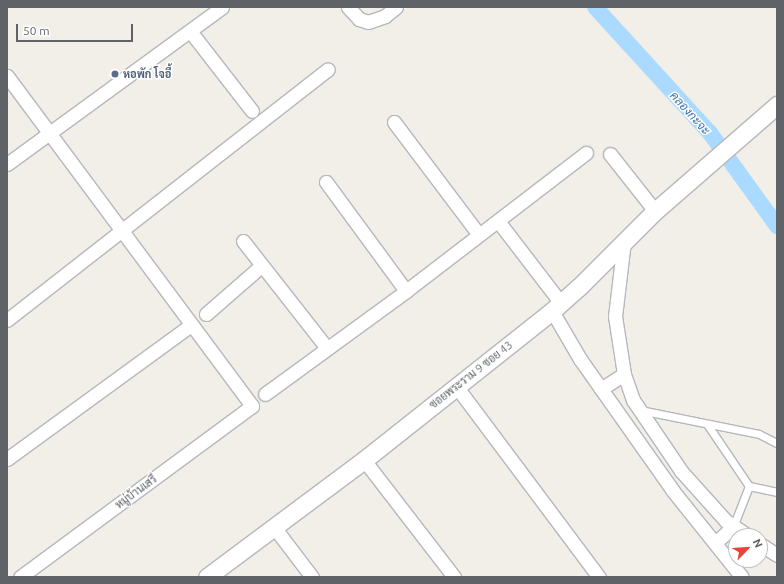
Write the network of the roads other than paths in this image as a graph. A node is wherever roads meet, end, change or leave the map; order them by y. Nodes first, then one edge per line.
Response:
1 (222, 7) edge
2 (348, 7) edge
3 (396, 7) edge
4 (190, 30) junction
5 (328, 69) dead end
6 (7, 76) edge
7 (777, 106) edge
8 (252, 111) dead end
9 (394, 122) dead end
10 (49, 134) junction
11 (586, 153) dead end
12 (610, 154) dead end
13 (7, 164) edge
14 (326, 182) dead end
15 (655, 211) junction
16 (498, 221) junction
17 (120, 232) junction
18 (479, 235) junction
19 (243, 241) dead end
20 (624, 241) junction
21 (261, 266) junction
22 (406, 291) junction
23 (557, 307) junction
24 (206, 314) dead end
25 (7, 320) edge
26 (191, 325) junction
27 (327, 348) junction
28 (624, 374) junction
29 (456, 386) junction
30 (602, 389) junction
31 (265, 394) dead end
32 (640, 410) junction
33 (707, 424) junction
34 (777, 443) edge
35 (7, 459) edge
36 (364, 460) junction
37 (749, 486) junction
38 (777, 492) edge
39 (274, 527) junction
40 (733, 527) junction
41 (715, 543) junction
42 (768, 549) edge
43 (777, 554) edge
44 (20, 577) edge
45 (207, 577) edge
46 (312, 577) edge
47 (454, 577) edge
48 (600, 577) edge
49 (742, 577) edge

1 - 4 street
2 - 3 street
4 - 8 street
4 - 10 street
5 - 17 street
6 - 10 street
7 - 15 street, ซอยพระราม 9 ซอย 43
9 - 18 street
10 - 13 street
10 - 17 street
11 - 16 street
12 - 15 street
14 - 22 street
15 - 20 street, ซอยพระราม 9 ซอย 43
16 - 18 street
16 - 23 street
17 - 25 street
17 - 26 street
18 - 22 street
19 - 21 street
20 - 23 street, ซอยพระราม 9 ซอย 43
20 - 28 street
21 - 24 street
21 - 27 street
22 - 27 street
23 - 29 street, ซอยพระราม 9 ซอย 43
23 - 30 street
26 - 35 street
26 - 44 street, หมู่บ้านเสรี
27 - 31 street
28 - 30 street
28 - 32 street
29 - 36 street, ซอยพระราม 9 ซอย 43
29 - 48 street
30 - 41 street
32 - 33 lane
32 - 40 street
33 - 34 lane
33 - 37 lane
36 - 39 street, ซอยพระราม 9 ซอย 43
36 - 47 street
37 - 38 lane
37 - 40 lane
39 - 45 street, ซอยพระราม 9 ซอย 43
39 - 46 street
40 - 41 street
41 - 49 street
42 - 43 street

